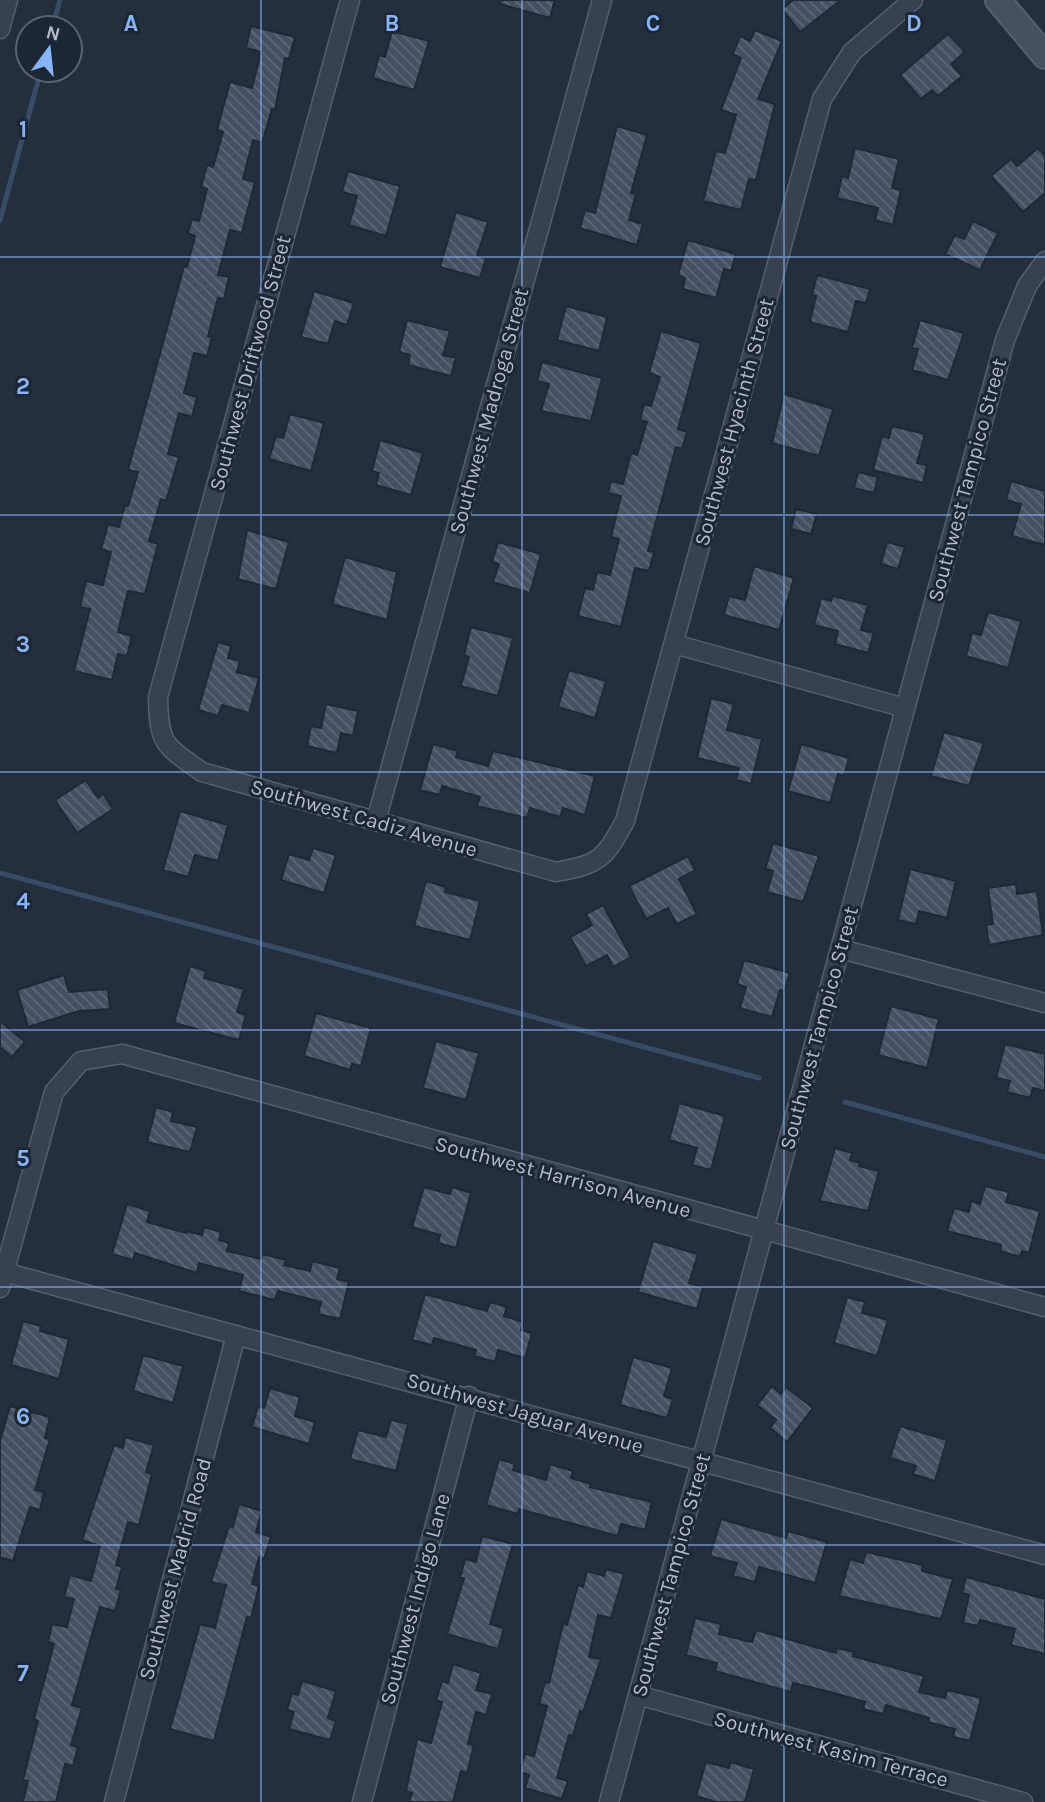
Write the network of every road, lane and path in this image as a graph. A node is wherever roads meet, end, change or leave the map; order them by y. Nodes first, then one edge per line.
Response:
1 (8, 0) edge
2 (351, 0) edge
3 (602, 0) edge
4 (914, 0) edge
5 (999, 0) edge
6 (0, 29) edge
7 (1045, 56) edge
8 (1045, 261) edge
9 (674, 644) junction
10 (905, 708) junction
11 (159, 726) joint
12 (376, 821) junction
13 (590, 866) joint
14 (841, 949) junction
15 (1045, 1003) edge
16 (764, 1232) junction
17 (2, 1280) edge
18 (1045, 1307) edge
19 (236, 1335) junction
20 (468, 1396) junction
21 (702, 1463) junction
22 (1045, 1555) edge
23 (638, 1695) junction
24 (114, 1802) edge
25 (362, 1802) edge
26 (609, 1802) edge
27 (1023, 1802) edge

1 - 6 street
2 - 11 street, Southwest Driftwood Street
3 - 12 street, Southwest Madroga Street
4 - 9 street, Southwest Hyacinth Street
5 - 7 street
8 - 10 street, Southwest Tampico Street
9 - 10 street
9 - 13 street, Southwest Hyacinth Street
10 - 14 street, Southwest Tampico Street
11 - 12 street, Southwest Cadiz Avenue
12 - 13 street, Southwest Cadiz Avenue
14 - 15 street
14 - 16 street, Southwest Tampico Street
16 - 17 street, Southwest Harrison Avenue
16 - 18 street, Southwest Harrison Avenue
16 - 21 street, Southwest Tampico Street
17 - 19 street, Southwest Jaguar Avenue
19 - 20 street, Southwest Jaguar Avenue
19 - 24 street, Southwest Madrid Road
20 - 21 street, Southwest Jaguar Avenue
20 - 25 street, Southwest Indigo Lane
21 - 22 street, Southwest Jaguar Avenue
21 - 23 street, Southwest Tampico Street
23 - 26 street, Southwest Tampico Street
23 - 27 street, Southwest Kasim Terrace

